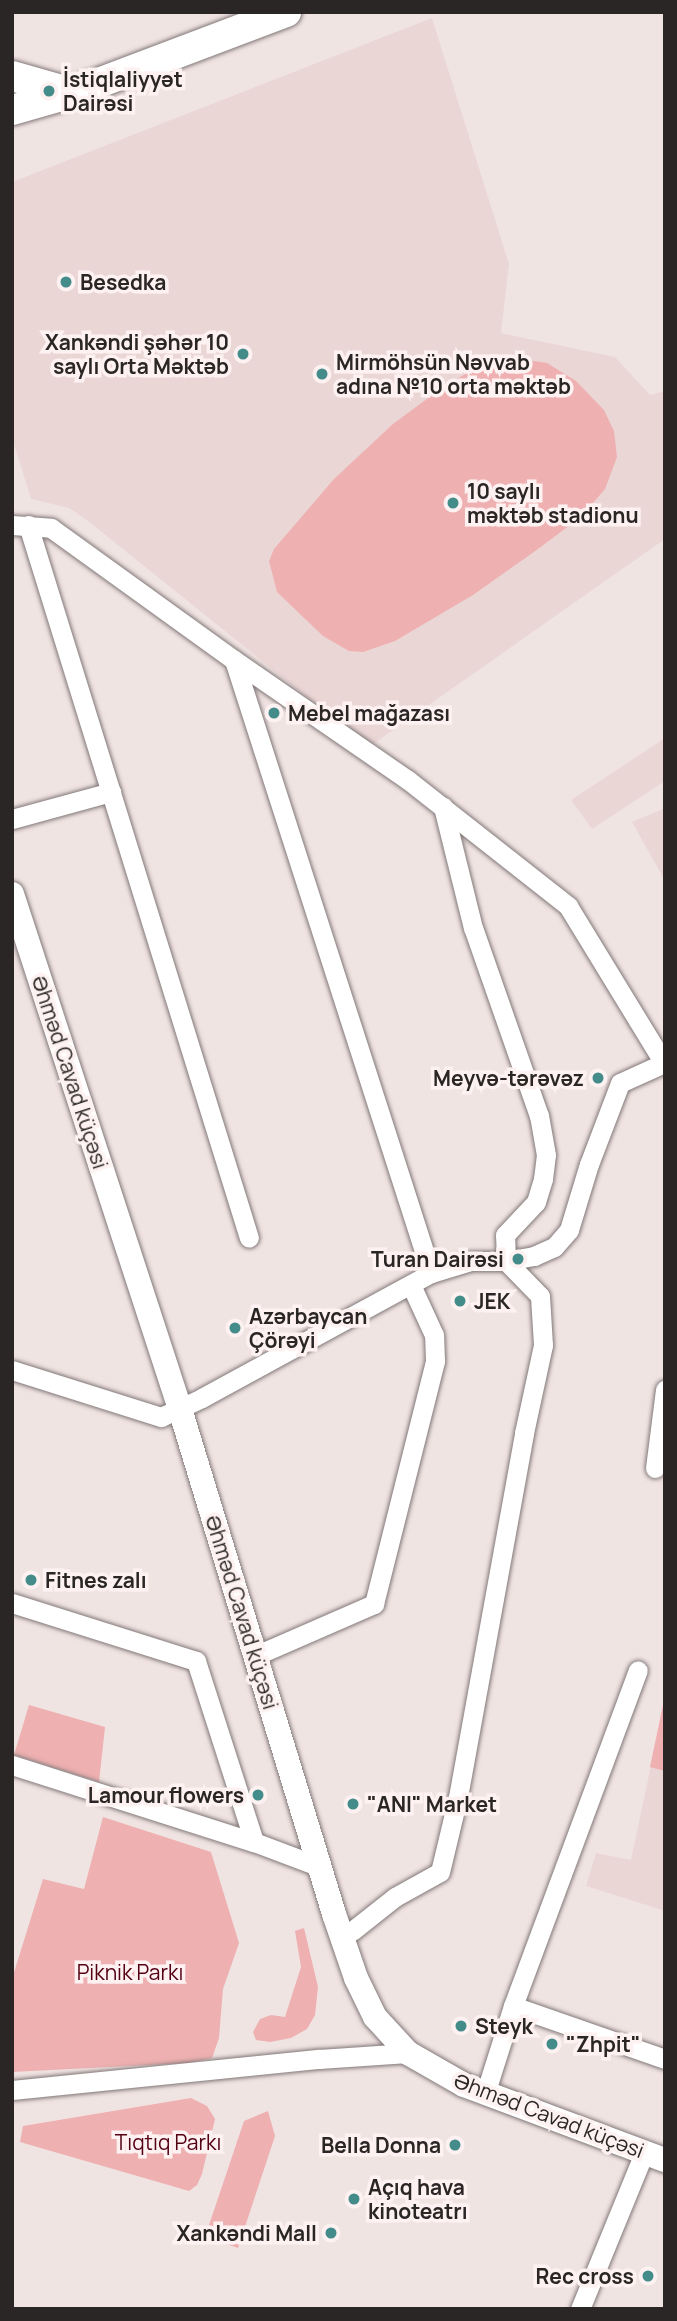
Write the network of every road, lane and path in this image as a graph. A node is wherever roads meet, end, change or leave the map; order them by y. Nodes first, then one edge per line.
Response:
1 (286, 12) edge
2 (12, 76) edge
3 (72, 93) junction
4 (12, 110) edge
5 (20, 525) edge
6 (234, 660) junction
7 (110, 792) junction
8 (443, 807) junction
9 (12, 819) edge
10 (12, 894) edge
11 (664, 1063) edge
12 (249, 1238) dead end
13 (506, 1261) junction
14 (431, 1273) junction
15 (411, 1285) junction
16 (12, 1370) edge
17 (665, 1390) edge
18 (180, 1409) junction
19 (655, 1468) dead end
20 (12, 1603) edge
21 (257, 1655) junction
22 (638, 1670) dead end
23 (12, 1765) edge
24 (254, 1842) junction
25 (320, 1867) junction
26 (352, 1931) dead end
27 (513, 2006) junction
28 (408, 2053) junction
29 (665, 2059) edge
30 (12, 2090) edge
31 (486, 2091) junction
32 (655, 2156) edge
33 (580, 2309) edge

1 - 3 main road
2 - 3 main road
3 - 4 main road
5 - 6 street
5 - 7 street
6 - 8 street
6 - 14 street
7 - 9 street
7 - 12 street
8 - 11 street
8 - 13 street
10 - 18 street, Əhməd Cavad küçəsi
11 - 13 street
13 - 14 street
13 - 26 street
14 - 15 street
15 - 18 street
15 - 21 street
16 - 18 street
17 - 19 street
18 - 21 street, Əhməd Cavad küçəsi
20 - 24 street
21 - 25 street, Əhməd Cavad küçəsi
22 - 27 street
23 - 24 street
24 - 25 street
25 - 28 street, Əhməd Cavad küçəsi
27 - 29 street
27 - 31 street
28 - 30 street
28 - 31 street, Əhməd Cavad küçəsi
31 - 32 street, Əhməd Cavad küçəsi
32 - 33 street

